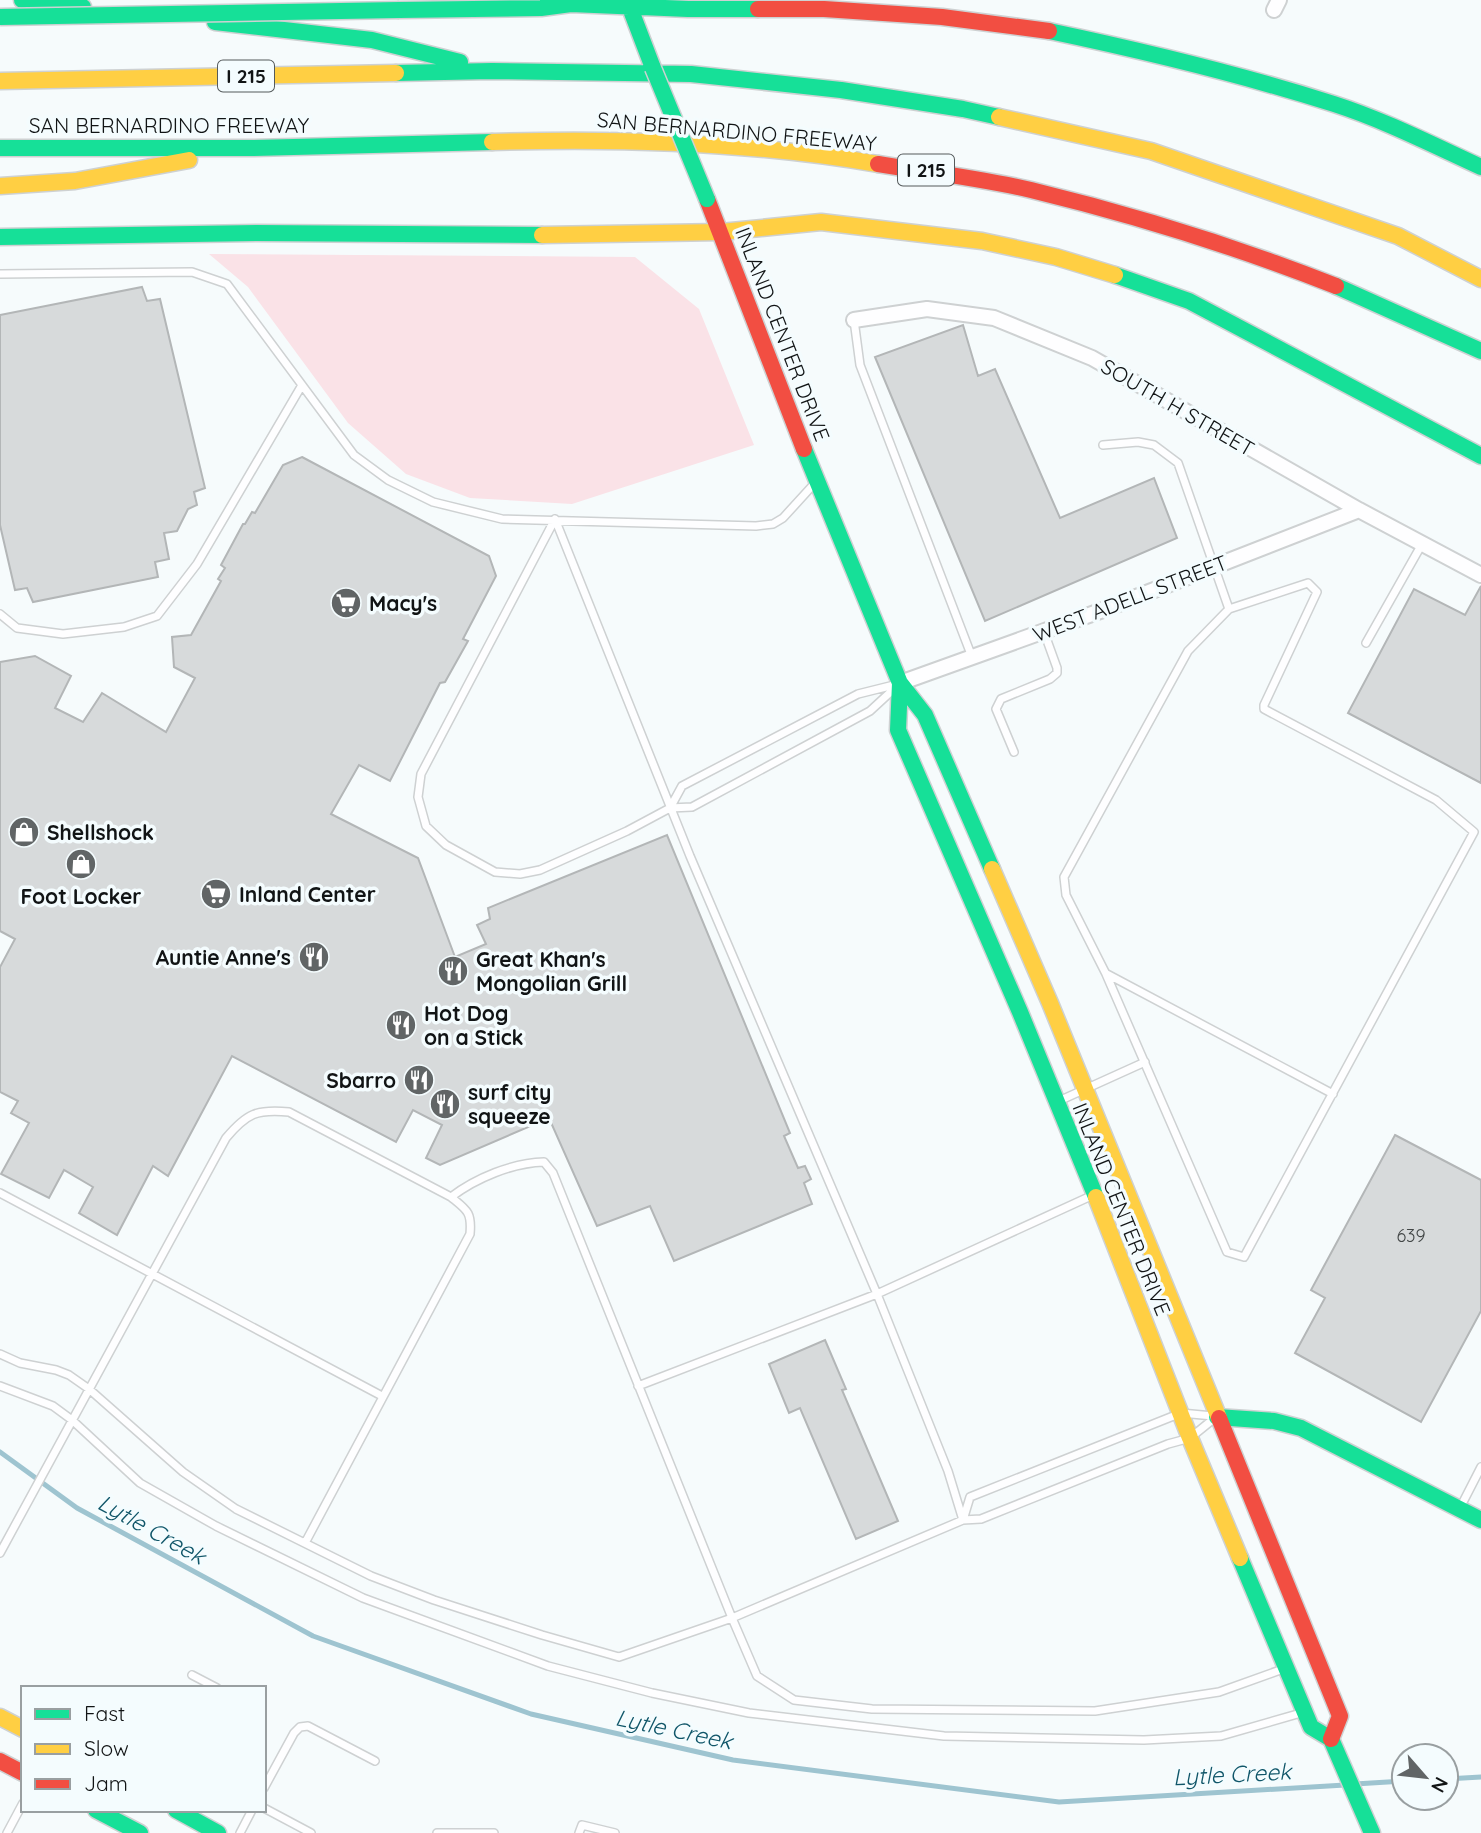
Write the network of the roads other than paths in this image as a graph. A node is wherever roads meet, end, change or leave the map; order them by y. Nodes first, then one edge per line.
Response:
1 (22, 0) edge
2 (629, 4) edge
3 (0, 17) edge
4 (492, 71) junction
5 (1255, 80) junction
6 (0, 81) edge
7 (0, 148) edge
8 (253, 148) junction
9 (1481, 167) edge
10 (1481, 185) edge
11 (0, 186) edge
12 (721, 232) junction
13 (0, 237) edge
14 (0, 274) edge
15 (1481, 279) edge
16 (854, 320) joint
17 (1228, 321) junction
18 (1481, 351) edge
19 (302, 385) junction
20 (1481, 439) edge
21 (1103, 445) dead end
22 (1481, 456) edge
23 (817, 481) junction
24 (1359, 510) junction
25 (555, 519) junction
26 (1422, 544) junction
27 (1213, 567) junction
28 (1481, 575) edge
29 (1229, 609) junction
30 (0, 614) edge
31 (1044, 632) junction
32 (1366, 643) dead end
33 (972, 657) junction
34 (900, 683) junction
35 (1014, 752) dead end
36 (670, 808) junction
37 (1106, 974) junction
38 (1144, 1062) junction
39 (1086, 1090) junction
40 (1333, 1094) junction
41 (1057, 1102) junction
42 (0, 1193) edge
43 (1095, 1195) junction
44 (451, 1197) junction
45 (151, 1274) junction
46 (877, 1293) junction
47 (0, 1354) edge
48 (0, 1386) edge
49 (638, 1386) junction
50 (89, 1389) junction
51 (382, 1396) junction
52 (1181, 1413) junction
53 (1217, 1416) junction
54 (72, 1420) junction
55 (1190, 1438) junction
56 (1481, 1467) edge
57 (1459, 1509) junction
58 (962, 1520) junction
59 (1481, 1520) edge
60 (305, 1543) junction
61 (0, 1553) edge
62 (732, 1618) junction
63 (1287, 1668) junction
64 (192, 1675) dead end
65 (213, 1686) edge
66 (1305, 1712) junction
67 (0, 1717) edge
68 (21, 1728) edge
69 (1331, 1739) junction
70 (375, 1761) dead end
71 (2, 1767) edge
72 (21, 1772) edge
73 (266, 1784) edge
74 (21, 1808) edge
75 (266, 1809) edge
76 (100, 1812) edge
77 (185, 1812) edge
78 (251, 1812) edge
79 (7, 1833) edge
80 (140, 1833) edge
81 (218, 1833) edge
82 (240, 1833) edge
83 (311, 1833) edge
84 (438, 1833) edge
85 (494, 1833) edge
86 (579, 1833) edge
87 (615, 1833) edge
88 (1372, 1833) edge

1 - 4 main road
2 - 3 main road, bridge
2 - 5 main road
2 - 12 main road, INLAND CENTER DRIVE, bridge
4 - 6 main road, I 215
4 - 15 main road, I 215
5 - 9 main road
5 - 10 main road
7 - 8 main road, SAN BERNARDINO FREEWAY / I 215
8 - 11 main road
8 - 18 main road, SAN BERNARDINO FREEWAY / I 215
12 - 13 main road
12 - 17 main road
12 - 23 main road, INLAND CENTER DRIVE
14 - 19 lane
16 - 24 street, SOUTH H STREET
16 - 33 lane
17 - 20 main road
17 - 22 main road
19 - 25 lane
19 - 30 lane
21 - 27 lane
23 - 25 lane
23 - 34 main road, INLAND CENTER DRIVE
24 - 26 street, SOUTH H STREET
24 - 27 street, WEST ADELL STREET
25 - 36 lane
25 - 36 lane
26 - 28 street, SOUTH H STREET
26 - 32 lane
27 - 29 lane
27 - 31 street, WEST ADELL STREET
29 - 37 lane
29 - 40 lane
31 - 33 street, WEST ADELL STREET
31 - 35 lane
33 - 34 street, WEST ADELL STREET
34 - 36 lane
34 - 36 lane
34 - 39 main road, INLAND CENTER DRIVE
34 - 41 main road, INLAND CENTER DRIVE
36 - 46 lane
37 - 38 lane
37 - 40 lane
38 - 39 lane
38 - 40 lane
39 - 41 lane
39 - 53 main road, INLAND CENTER DRIVE
41 - 43 main road, INLAND CENTER DRIVE
42 - 45 lane
43 - 46 lane
43 - 52 main road, INLAND CENTER DRIVE
44 - 45 lane
44 - 49 lane
44 - 51 lane
45 - 50 lane
45 - 51 lane
46 - 49 lane
46 - 58 lane
47 - 50 lane
48 - 54 lane
49 - 62 lane
50 - 54 lane
50 - 60 lane
51 - 60 lane
52 - 53 lane
52 - 55 main road, INLAND CENTER DRIVE
52 - 58 lane
53 - 55 lane
53 - 57 main road
53 - 69 main road, INLAND CENTER DRIVE
54 - 61 lane
54 - 66 lane
55 - 58 lane
55 - 63 main road, INLAND CENTER DRIVE
56 - 57 lane
57 - 59 main road
58 - 62 lane
60 - 62 lane
62 - 63 lane
63 - 66 main road, INLAND CENTER DRIVE
64 - 65 lane
66 - 69 main road, INLAND CENTER DRIVE
67 - 68 main road
69 - 88 main road, INLAND CENTER DRIVE
70 - 73 lane
71 - 72 main road
74 - 79 lane
75 - 83 lane
76 - 80 main road
77 - 81 main road
78 - 82 lane
84 - 85 lane
86 - 87 lane

